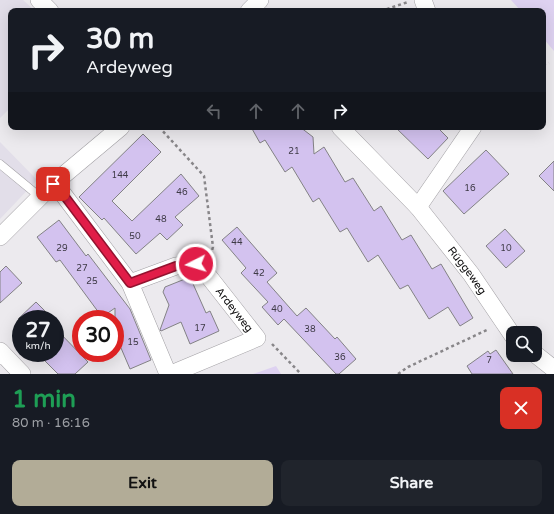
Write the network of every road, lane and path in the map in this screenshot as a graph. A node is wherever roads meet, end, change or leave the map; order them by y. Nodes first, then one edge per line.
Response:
1 (39, 0) edge
2 (260, 0) edge
3 (412, 0) edge
4 (47, 8) edge
5 (252, 8) edge
6 (389, 8) edge
7 (117, 130) edge
8 (162, 130) edge
9 (343, 130) edge
10 (471, 130) edge
11 (0, 164) edge
12 (53, 184) junction
13 (40, 197) junction
14 (418, 207) junction
15 (0, 237) edge
16 (206, 273) junction
17 (130, 283) junction
18 (502, 322) junction
19 (506, 327) edge
20 (256, 338) junction
21 (0, 351) edge
22 (542, 360) edge
23 (554, 369) edge
24 (22, 374) edge
25 (170, 374) edge
26 (301, 374) edge
27 (398, 374) edge

1 - 4 street
2 - 5 street
3 - 6 path
7 - 12 street
8 - 16 path
9 - 14 street, Rüggeweg
10 - 14 street
11 - 13 lane
12 - 13 street
12 - 17 street, Ardeyweg
13 - 15 street
14 - 18 street, Rüggeweg
16 - 17 street, Ardeyweg
16 - 20 street, Ardeyweg
17 - 25 street, Ardeyweg
18 - 19 street, Rüggeweg
18 - 27 path
20 - 25 street, Ardeyweg
20 - 26 path
21 - 24 street
22 - 23 street

